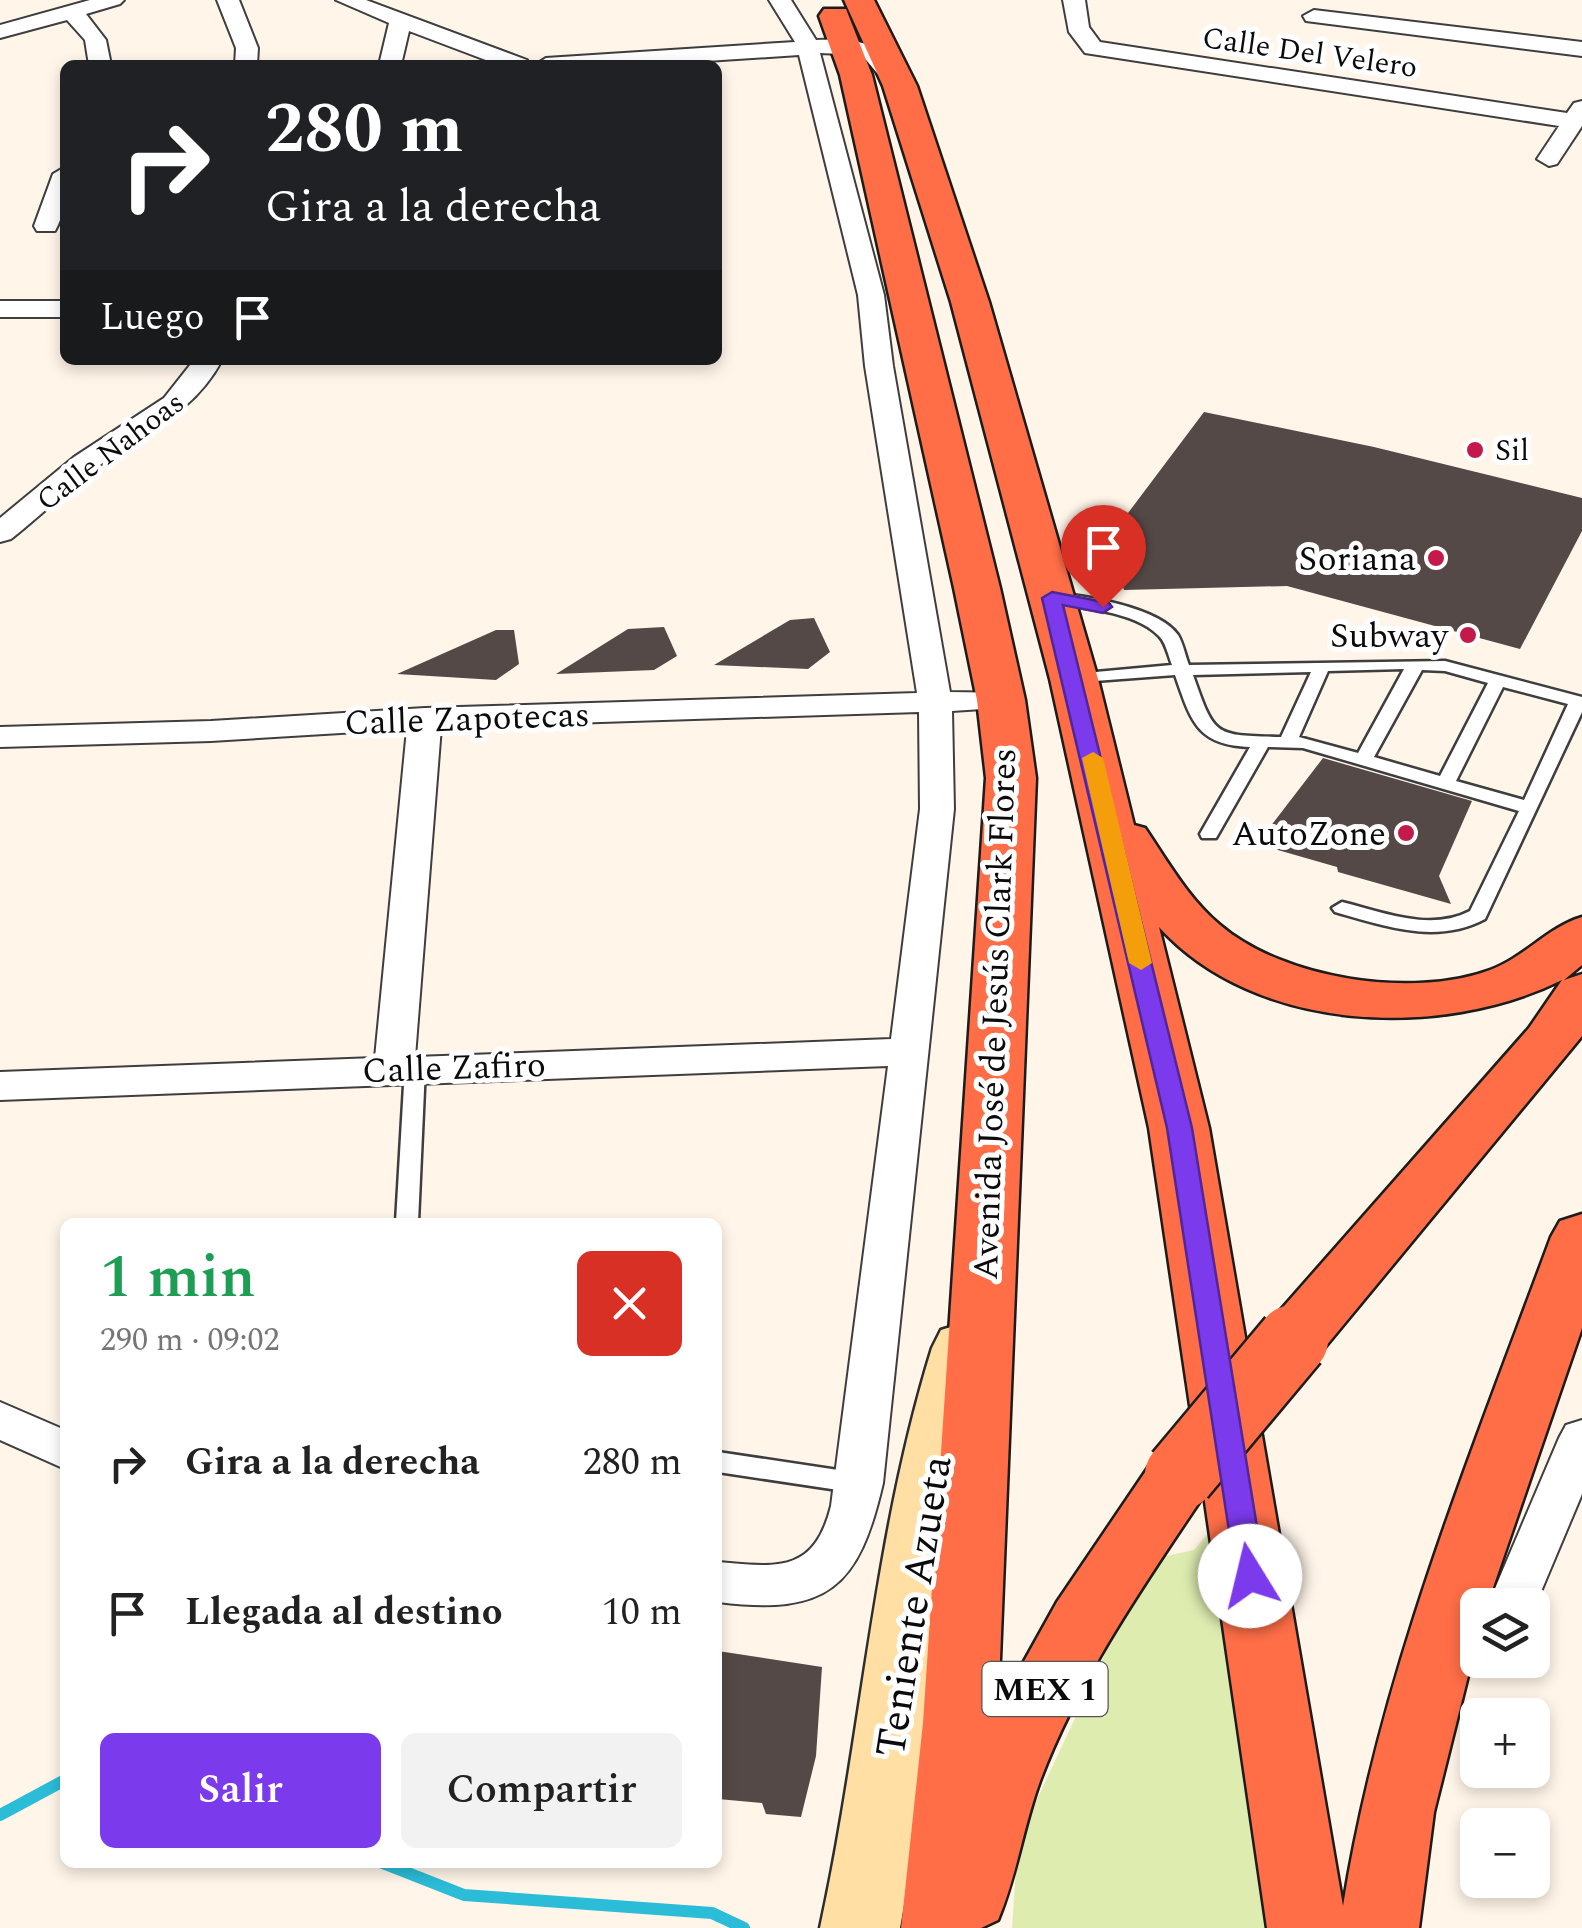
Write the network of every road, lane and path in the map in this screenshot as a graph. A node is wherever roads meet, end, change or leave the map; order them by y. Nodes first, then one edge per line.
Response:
1 (113, 0) edge
2 (228, 0) edge
3 (348, 0) edge
4 (780, 0) edge
5 (1074, 0) edge
6 (69, 10) junction
7 (1314, 16) dead end
8 (400, 21) junction
9 (0, 32) edge
10 (815, 43) edge
11 (1582, 49) edge
12 (100, 60) edge
13 (246, 60) edge
14 (391, 60) edge
15 (505, 60) edge
16 (681, 60) edge
17 (722, 67) edge
18 (1575, 127) edge
19 (834, 157) junction
20 (1549, 159) dead end
21 (880, 186) junction
22 (60, 188) edge
23 (46, 226) dead end
24 (60, 308) edge
25 (0, 310) edge
26 (206, 365) edge
27 (0, 533) edge
28 (977, 588) junction
29 (1052, 598) junction
30 (1416, 664) junction
31 (1322, 666) junction
32 (1072, 670) junction
33 (1184, 670) junction
34 (1498, 680) junction
35 (1002, 700) junction
36 (935, 702) junction
37 (1580, 702) edge
38 (425, 718) junction
39 (0, 737) edge
40 (1262, 742) junction
41 (1288, 742) junction
42 (1363, 760) junction
43 (1446, 784) junction
44 (1102, 797) junction
45 (1530, 808) junction
46 (1209, 834) dead end
47 (1342, 908) dead end
48 (1582, 934) edge
49 (1582, 993) edge
50 (909, 1052) junction
51 (404, 1069) junction
52 (0, 1086) edge
53 (408, 1218) edge
54 (1582, 1237) edge
55 (983, 1288) junction
56 (0, 1420) edge
57 (1582, 1438) edge
58 (60, 1449) edge
59 (722, 1463) edge
60 (860, 1484) junction
61 (722, 1582) edge
62 (1519, 1588) edge
63 (1460, 1670) edge
64 (1422, 1713) junction
65 (860, 1928) edge
66 (940, 1928) edge
67 (964, 1928) edge
68 (1307, 1928) edge
69 (1380, 1928) edge

1 - 6 street
2 - 13 street
3 - 8 street
4 - 10 street
5 - 18 street, Calle Del Velero
6 - 9 street
6 - 12 street
7 - 11 street
8 - 14 street
8 - 15 street
10 - 16 street
10 - 17 street
10 - 19 street
10 - 21 highway, Avenida José de Jesús Clark Flores
10 - 29 highway
18 - 20 street
19 - 21 street
19 - 36 street
21 - 28 highway, Avenida José de Jesús Clark Flores
22 - 23 street
24 - 25 street
26 - 27 street, Calle Nahoas
28 - 32 highway
28 - 35 highway, Avenida José de Jesús Clark Flores
29 - 32 highway
29 - 33 lane
30 - 31 lane
30 - 34 lane
30 - 42 lane
31 - 33 lane
31 - 41 lane
32 - 33 lane
32 - 44 highway
33 - 40 lane
34 - 37 lane
34 - 43 lane
35 - 36 street, Calle Zapotecas
35 - 55 highway, Avenida José de Jesús Clark Flores
36 - 38 street, Calle Zapotecas
36 - 50 street
37 - 45 lane
38 - 39 street, Calle Zapotecas
38 - 51 street
40 - 41 lane
40 - 46 lane
41 - 42 lane
42 - 43 lane
43 - 45 lane
44 - 48 highway
44 - 68 highway
45 - 47 lane
49 - 67 highway, MEX 1, bridge
50 - 51 street, Calle Zafiro
50 - 60 street
51 - 52 street, Calle Zafiro
51 - 53 lane
54 - 64 highway
55 - 65 street, Teniente Azueta
55 - 66 highway, Avenida José de Jesús Clark Flores
56 - 58 street
57 - 62 street
59 - 60 lane
60 - 61 street
63 - 64 street
64 - 69 highway

